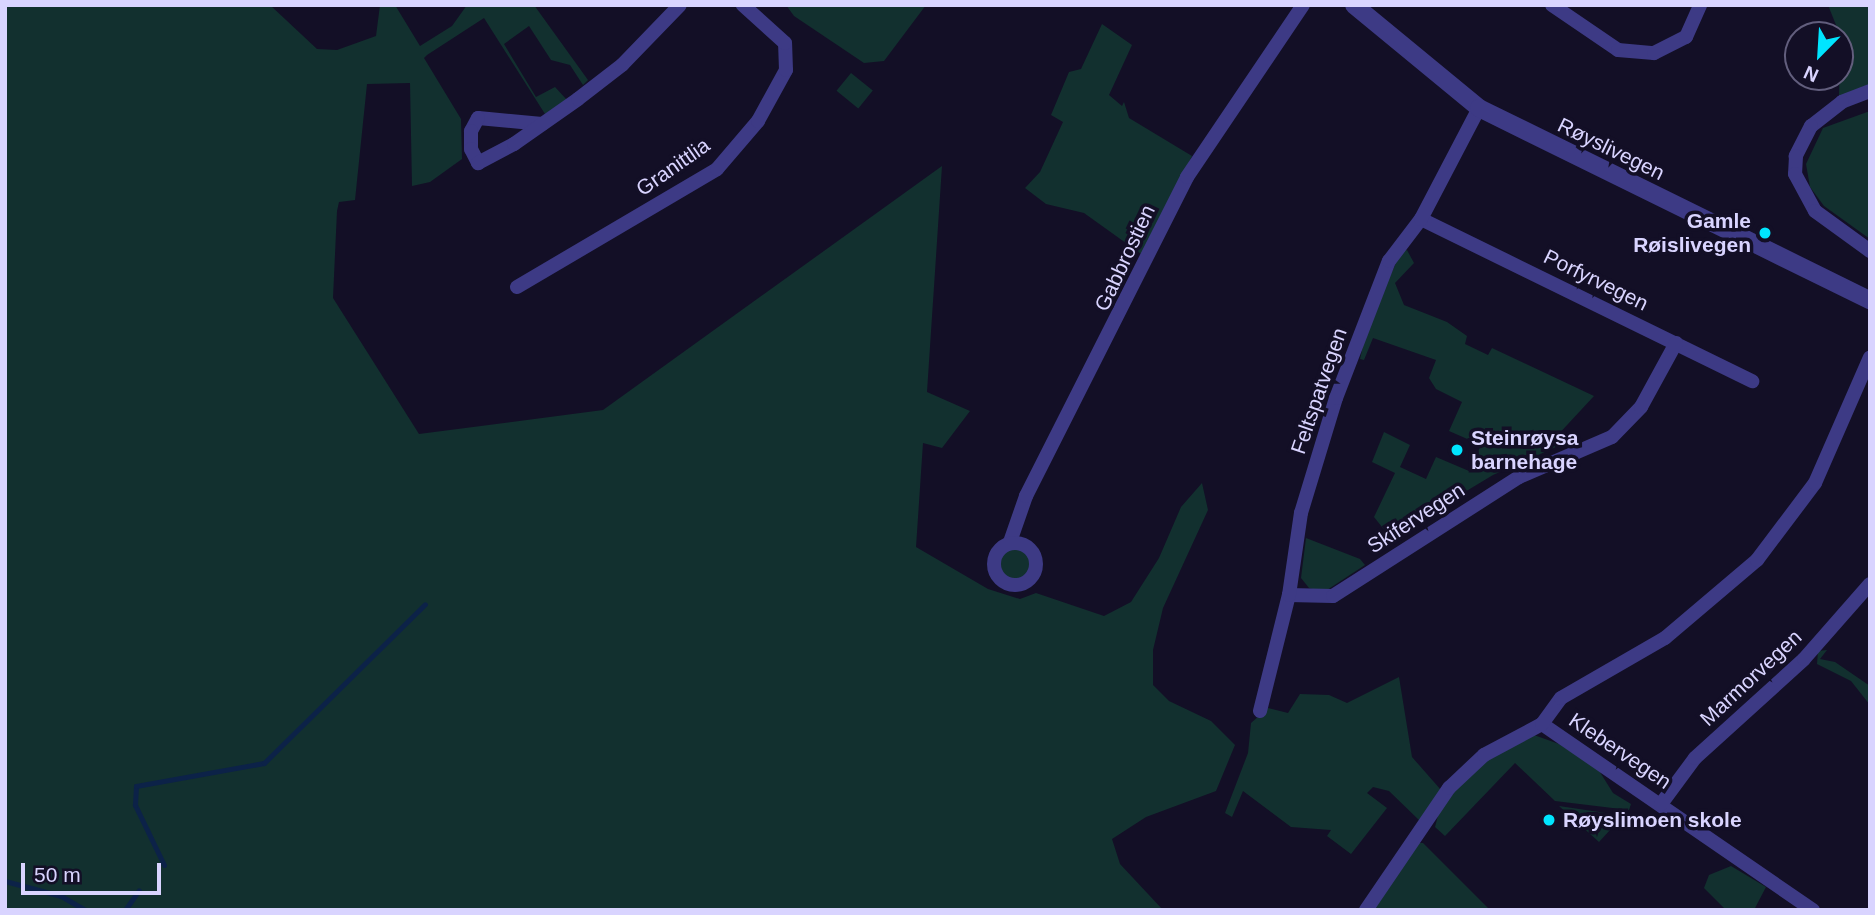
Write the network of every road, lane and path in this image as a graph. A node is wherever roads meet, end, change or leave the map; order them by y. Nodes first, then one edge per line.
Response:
1 (681, 5) edge
2 (743, 5) edge
3 (1303, 5) edge
4 (1354, 5) edge
5 (1552, 5) edge
6 (1700, 5) edge
7 (1867, 95) edge
8 (1479, 108) junction
9 (542, 124) junction
10 (1421, 219) junction
11 (1870, 251) edge
12 (517, 287) dead end
13 (1870, 300) edge
14 (1676, 343) junction
15 (1870, 357) edge
16 (1752, 381) dead end
17 (1010, 542) dead end
18 (1870, 584) edge
19 (1289, 595) junction
20 (1260, 711) dead end
21 (1542, 724) junction
22 (1661, 804) junction
23 (1366, 910) edge
24 (1813, 910) edge

1 - 9 street
2 - 12 street, Granittlia
3 - 17 street, Gabbrostien
4 - 8 street, Røyslivegen
5 - 6 street
7 - 11 street
8 - 10 street, Feltspatvegen
8 - 13 street, Røyslivegen
9 - 9 street
10 - 14 street, Porfyrvegen
10 - 19 street, Feltspatvegen
14 - 16 street, Porfyrvegen
14 - 19 street, Skifervegen
15 - 21 street
18 - 22 street, Marmorvegen
19 - 20 street, Feltspatvegen
21 - 22 street, Klebervegen
21 - 23 street
22 - 24 street, Klebervegen

